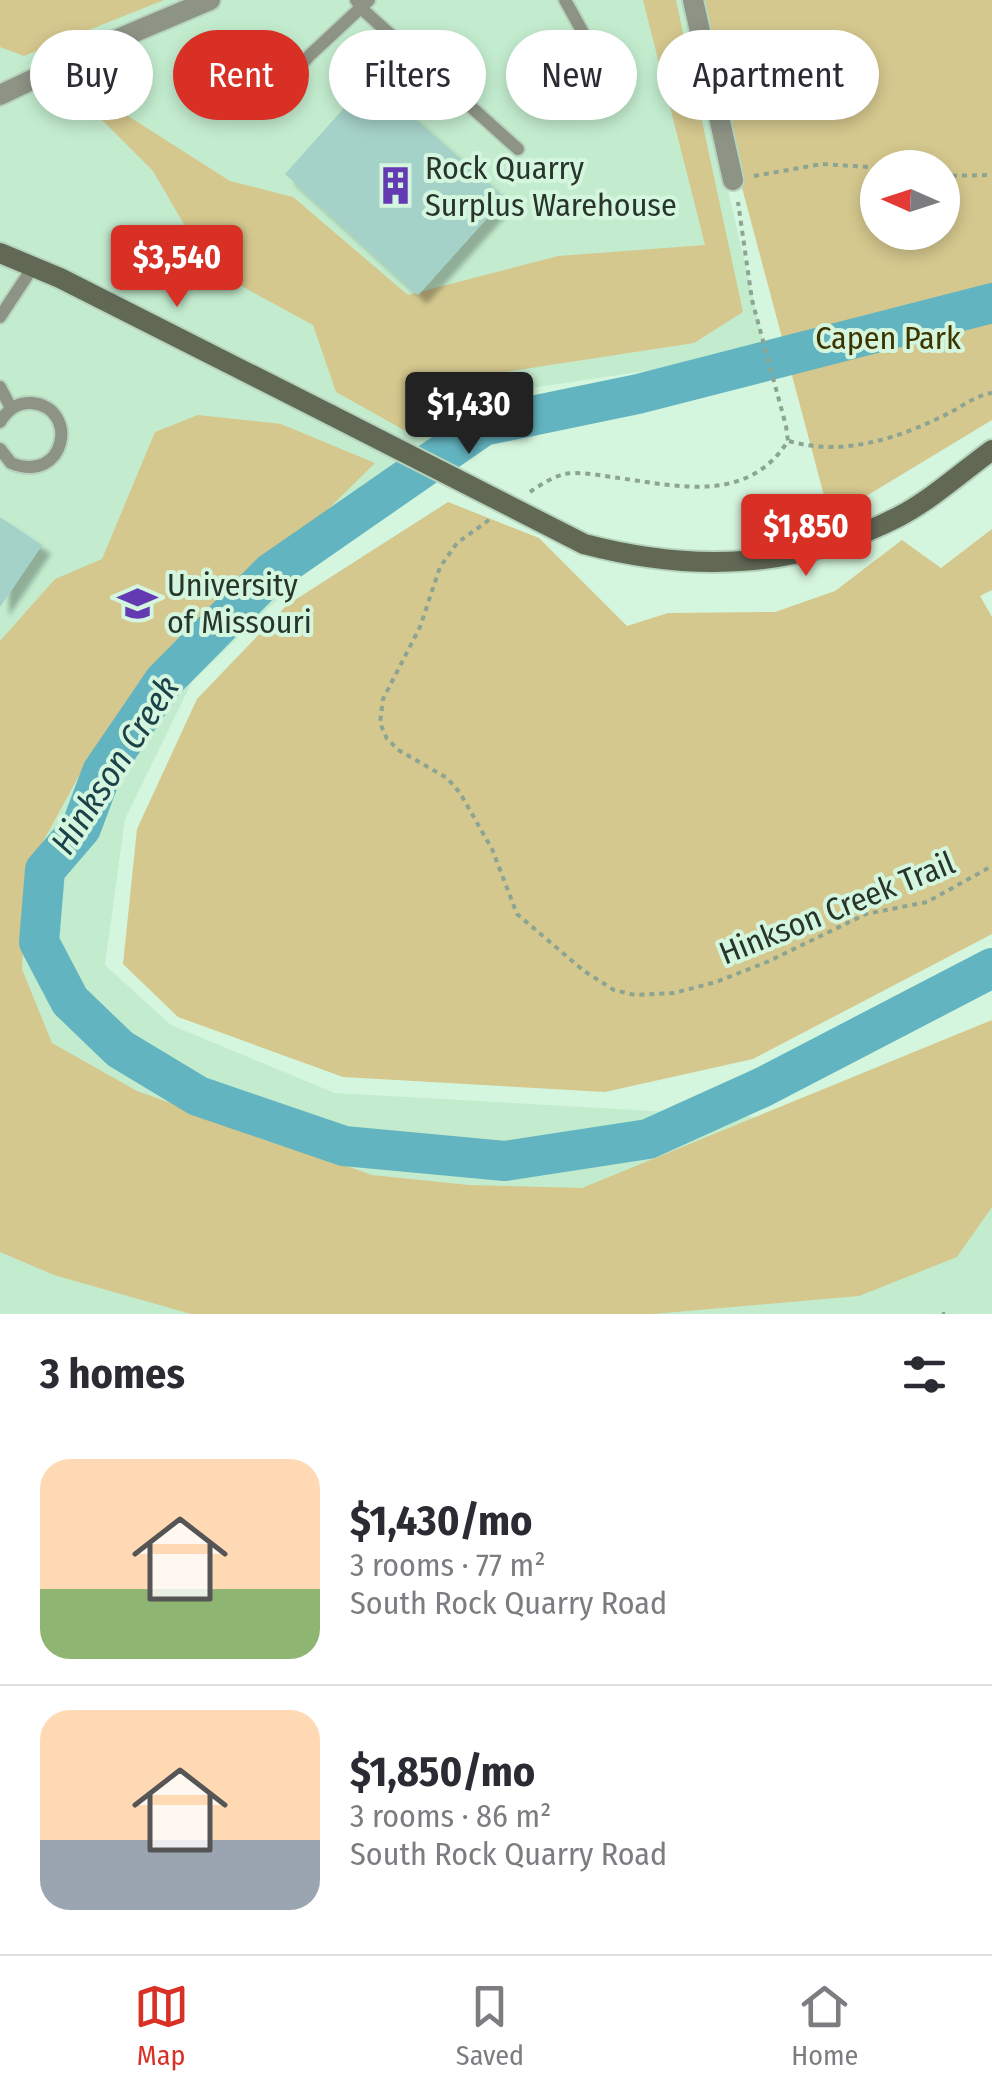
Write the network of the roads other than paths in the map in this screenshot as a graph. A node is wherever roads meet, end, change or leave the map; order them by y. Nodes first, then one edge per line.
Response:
1 (210, 0) edge
2 (565, 0) edge
3 (693, 0) edge
4 (362, 3) edge
5 (582, 30) edge
6 (309, 56) edge
7 (0, 95) edge
8 (518, 149) dead end
9 (733, 180) road end
10 (0, 253) edge
11 (32, 267) junction
12 (0, 317) edge
13 (0, 387) edge
14 (11, 408) junction
15 (0, 422) edge
16 (0, 450) edge
17 (992, 450) edge

1 - 7 street
2 - 5 lane
3 - 9 street
4 - 6 lane
4 - 8 lane
10 - 11 street
11 - 12 lane
11 - 17 street, bridge
13 - 14 lane
14 - 15 lane
14 - 16 lane

